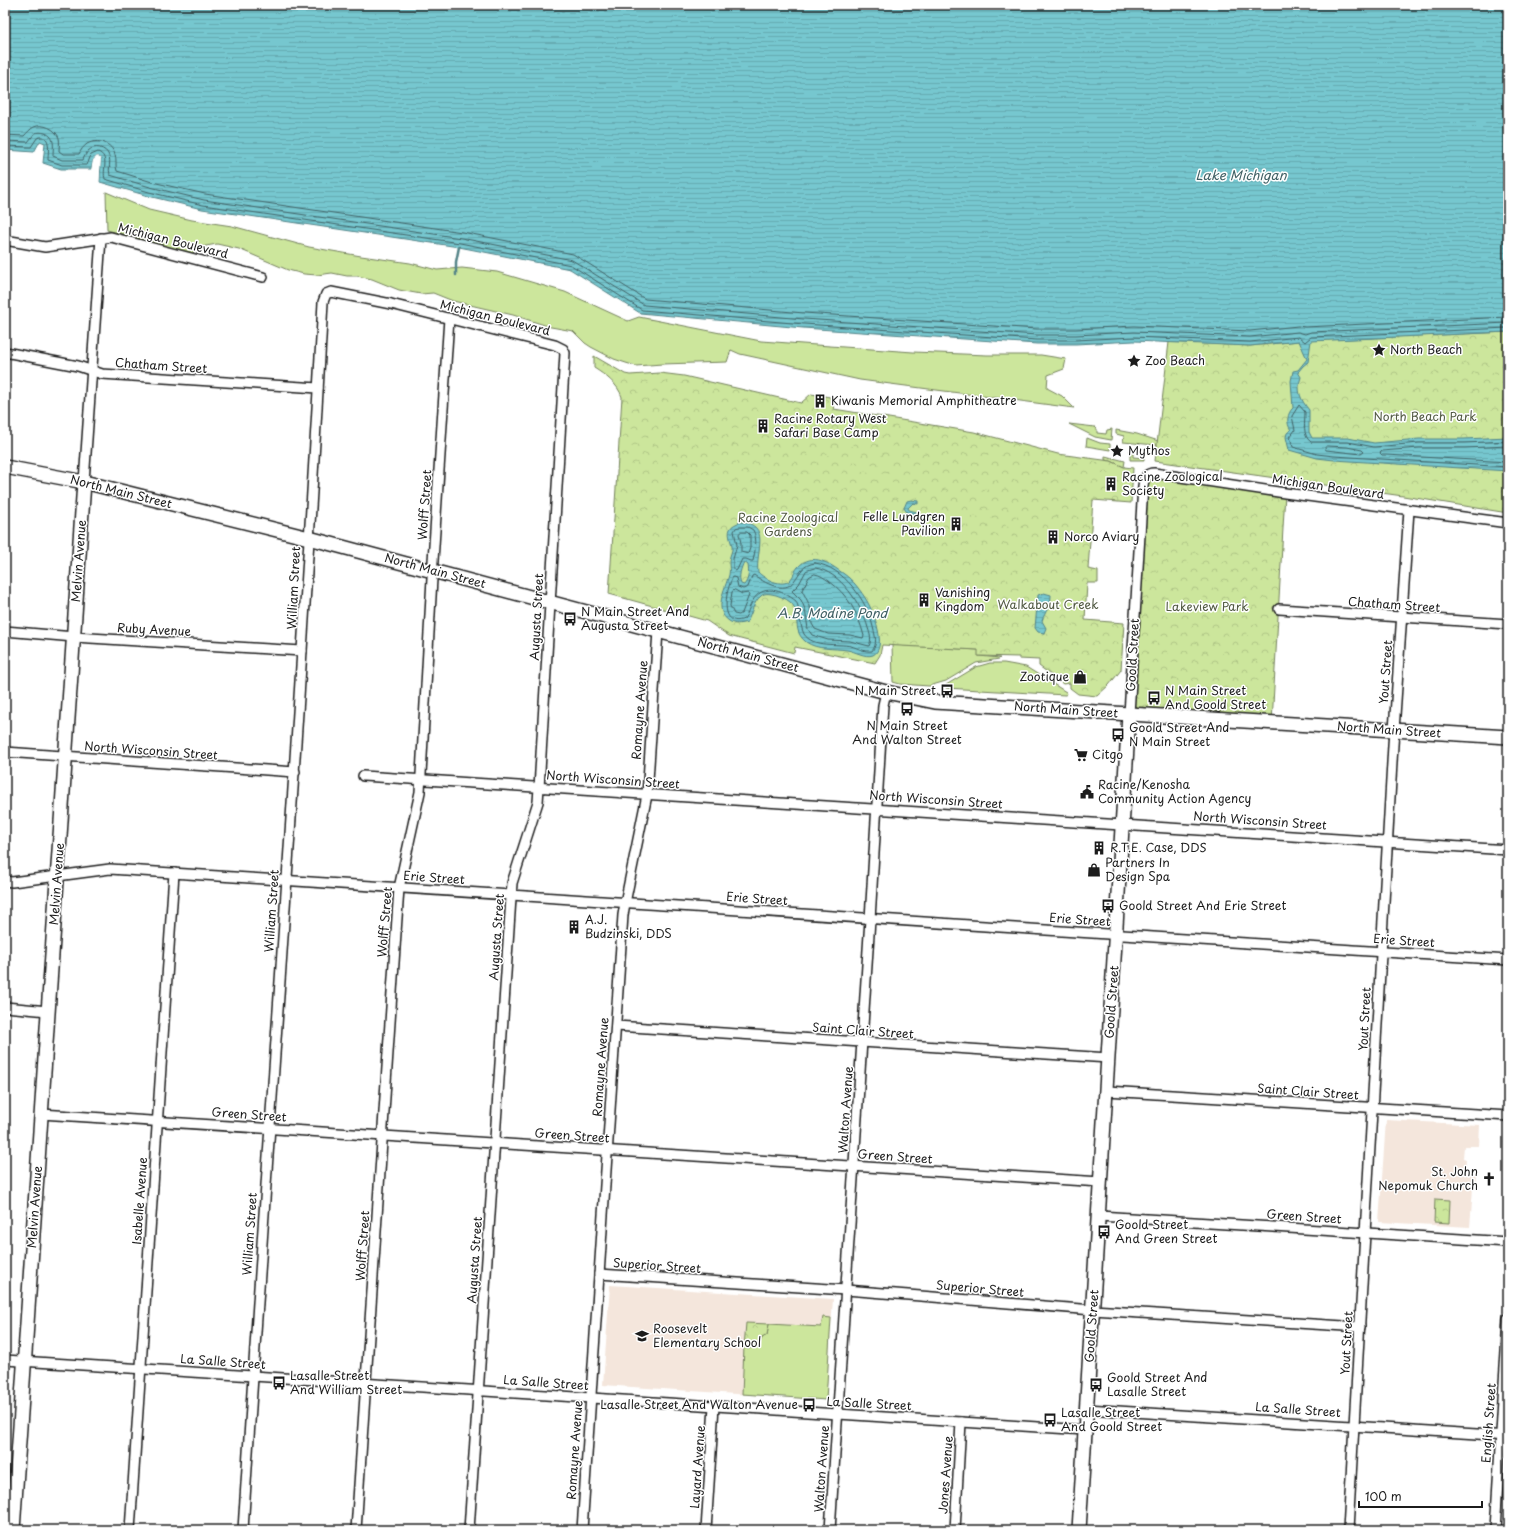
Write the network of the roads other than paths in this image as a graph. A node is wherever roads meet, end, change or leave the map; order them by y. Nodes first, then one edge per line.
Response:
1 (101, 238) junction
2 (5, 240) edge
3 (264, 277) dead end
4 (326, 294) joint
5 (449, 318) junction
6 (563, 350) joint
7 (5, 352) edge
8 (92, 371) junction
9 (318, 388) junction
10 (5, 467) edge
11 (1146, 476) joint
12 (84, 482) junction
13 (1409, 510) junction
14 (1508, 523) edge
15 (309, 538) junction
16 (433, 571) junction
17 (550, 602) junction
18 (1279, 609) dead end
19 (1402, 617) junction
20 (1508, 624) edge
21 (5, 631) edge
22 (658, 631) junction
23 (74, 637) junction
24 (302, 651) junction
25 (886, 692) junction
26 (1129, 714) junction
27 (1394, 730) junction
28 (1508, 737) edge
29 (5, 752) edge
30 (66, 757) junction
31 (295, 772) junction
32 (363, 776) dead end
33 (421, 780) junction
34 (539, 788) junction
35 (647, 795) junction
36 (876, 809) junction
37 (1123, 824) junction
38 (1388, 842) junction
39 (1508, 850) edge
40 (174, 873) junction
41 (56, 876) junction
42 (5, 881) edge
43 (286, 881) junction
44 (399, 888) junction
45 (512, 895) junction
46 (625, 903) junction
47 (870, 919) junction
48 (1117, 935) junction
49 (1381, 952) junction
50 (1508, 960) edge
51 (5, 1007) edge
52 (48, 1011) junction
53 (616, 1026) junction
54 (862, 1043) junction
55 (1109, 1058) junction
56 (1107, 1091) junction
57 (1372, 1108) junction
58 (41, 1114) junction
59 (1508, 1116) edge
60 (157, 1121) junction
61 (270, 1128) junction
62 (382, 1136) junction
63 (495, 1143) junction
64 (608, 1150) junction
65 (854, 1166) junction
66 (1101, 1182) junction
67 (1099, 1216) junction
68 (1365, 1233) junction
69 (1508, 1242) edge
70 (599, 1274) junction
71 (846, 1290) junction
72 (1093, 1310) junction
73 (1508, 1318) edge
74 (1360, 1327) junction
75 (1507, 1341) edge
76 (5, 1360) edge
77 (24, 1362) junction
78 (140, 1369) junction
79 (253, 1376) junction
80 (365, 1383) junction
81 (478, 1390) junction
82 (591, 1399) junction
83 (714, 1406) junction
84 (1087, 1409) junction
85 (838, 1414) junction
86 (961, 1422) junction
87 (1354, 1426) junction
88 (1086, 1430) junction
89 (1504, 1436) edge
90 (13, 1530) edge
91 (130, 1530) edge
92 (243, 1530) edge
93 (356, 1530) edge
94 (469, 1530) edge
95 (582, 1530) edge
96 (706, 1530) edge
97 (830, 1530) edge
98 (954, 1530) edge
99 (1079, 1530) edge
100 (1348, 1530) edge
101 (1495, 1530) edge

1 - 2 street, Michigan Boulevard
1 - 3 street, Michigan Boulevard
1 - 8 street, Melvin Avenue
4 - 5 street, Michigan Boulevard
4 - 9 street, William Street
5 - 6 street, Michigan Boulevard
5 - 16 street, Wolff Street
6 - 17 street, Augusta Street
7 - 8 street, Chatham Street
8 - 9 street, Chatham Street
8 - 12 street, Melvin Avenue
9 - 15 street, William Street
10 - 12 street, North Main Street
11 - 13 street, Michigan Boulevard
11 - 26 street, Goold Street
12 - 15 street, North Main Street
12 - 23 street, Melvin Avenue
13 - 14 street, Michigan Boulevard
13 - 19 street, Yout Street
15 - 16 street, North Main Street
15 - 24 street, William Street
16 - 17 street, North Main Street
16 - 33 street, Wolff Street
17 - 22 street, North Main Street
17 - 34 street, Augusta Street
18 - 19 street, Chatham Street
19 - 20 street, Chatham Street
19 - 27 street, Yout Street
21 - 23 street, Ruby Avenue
22 - 25 street, North Main Street
22 - 35 street, Romayne Avenue
23 - 24 street, Ruby Avenue
23 - 30 street, Melvin Avenue
24 - 31 street, William Street
25 - 26 street, North Main Street
25 - 36 street, Walton Avenue
26 - 27 street, North Main Street
26 - 37 street, Goold Street
27 - 28 street, North Main Street
27 - 38 street, Yout Street
29 - 30 street, North Wisconsin Street
30 - 31 street, North Wisconsin Street
30 - 41 street, Melvin Avenue
31 - 43 street, William Street
32 - 33 street, North Wisconsin Street
33 - 34 street, North Wisconsin Street
33 - 44 street, Wolff Street
34 - 35 street, North Wisconsin Street
34 - 45 street, Augusta Street
35 - 36 street, North Wisconsin Street
35 - 46 street, Romayne Avenue
36 - 37 street, North Wisconsin Street
36 - 47 street, Walton Avenue
37 - 38 street, North Wisconsin Street
37 - 48 street, Goold Street
38 - 39 street, North Wisconsin Street
38 - 49 street, Yout Street
40 - 41 street, Erie Street
40 - 43 street, Erie Street
40 - 60 street, Isabelle Avenue
41 - 42 street, Erie Street
41 - 52 street, Melvin Avenue
43 - 44 street, Erie Street
43 - 61 street, William Street
44 - 45 street, Erie Street
44 - 62 street, Wolff Street
45 - 46 street, Erie Street
45 - 63 street, Augusta Street
46 - 47 street, Erie Street
46 - 53 street, Romayne Avenue
47 - 48 street, Erie Street
47 - 54 street, Walton Avenue
48 - 49 street, Erie Street
48 - 55 street, Goold Street
49 - 50 street, Erie Street
49 - 57 street, Yout Street
51 - 52 street
52 - 58 street, Melvin Avenue
53 - 54 street, Saint Clair Street
53 - 64 street, Romayne Avenue
54 - 55 street, Saint Clair Street
54 - 65 street, Walton Avenue
55 - 56 street, Goold Street
56 - 57 street, Saint Clair Street
56 - 66 street, Goold Street
57 - 59 street, Saint Clair Street
57 - 68 street, Yout Street
58 - 60 street, Green Street
58 - 77 street, Melvin Avenue
60 - 61 street, Green Street
60 - 78 street, Isabelle Avenue
61 - 62 street, Green Street
61 - 79 street, William Street
62 - 63 street, Green Street
62 - 80 street, Wolff Street
63 - 64 street, Green Street
63 - 81 street, Augusta Street
64 - 65 street, Green Street
64 - 70 street, Romayne Avenue
65 - 66 street, Green Street
65 - 71 street, Walton Avenue
66 - 67 street, Goold Street
67 - 68 street, Green Street
67 - 72 street, Goold Street
68 - 69 street, Green Street
68 - 74 street, Yout Street
70 - 71 street, Superior Street
70 - 82 street, Romayne Avenue
71 - 72 street, Superior Street
71 - 85 street, Walton Avenue
72 - 74 street, Superior Street
72 - 84 street, Goold Street
73 - 75 street, English Street
74 - 87 street, Yout Street
75 - 89 street, English Street
76 - 77 street, La Salle Street
77 - 78 street, La Salle Street
77 - 90 street, Melvin Avenue
78 - 79 street, La Salle Street
78 - 91 street, Isabelle Avenue
79 - 80 street, La Salle Street
79 - 92 street, William Street
80 - 81 street, La Salle Street
80 - 93 street, Wolff Street
81 - 82 street, La Salle Street
81 - 94 street, Augusta Street
82 - 83 street, La Salle Street
82 - 95 street, Romayne Avenue
83 - 85 street, La Salle Street
83 - 96 street, Layard Avenue
84 - 87 street, La Salle Street
84 - 88 street, Goold Street
85 - 86 street, La Salle Street
85 - 97 street, Walton Avenue
86 - 88 street, La Salle Street
86 - 98 street, Jones Avenue
87 - 89 street, La Salle Street
87 - 100 street, Yout Street
88 - 99 street, Goold Street
89 - 101 street, English Street

